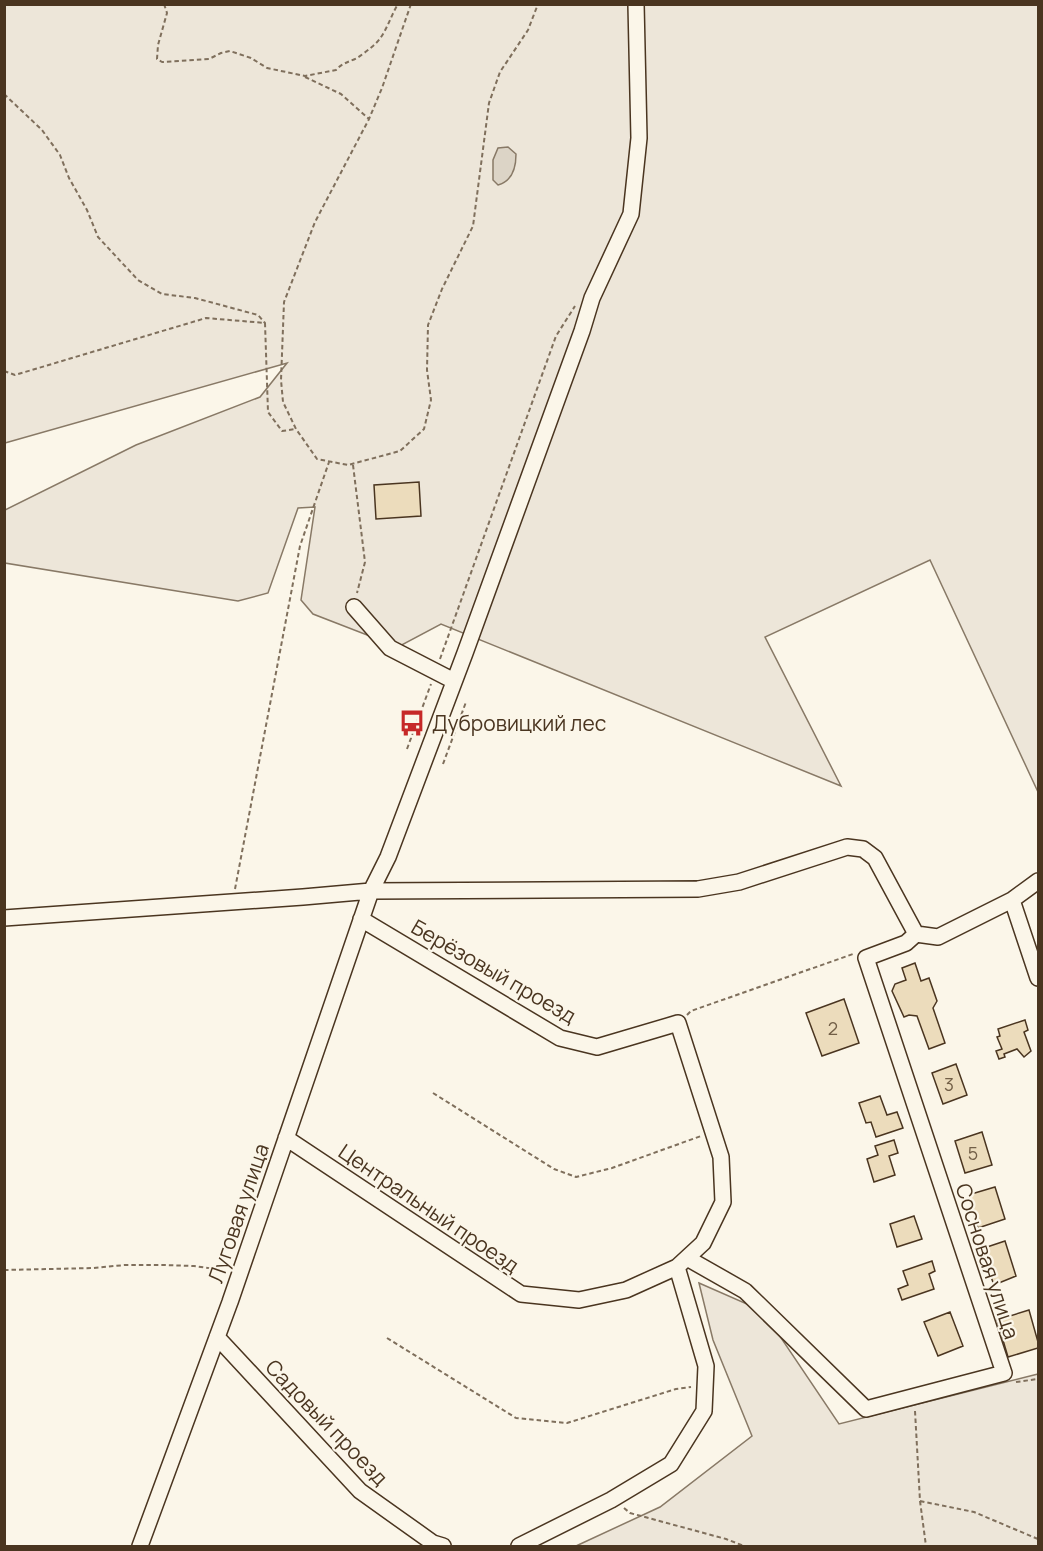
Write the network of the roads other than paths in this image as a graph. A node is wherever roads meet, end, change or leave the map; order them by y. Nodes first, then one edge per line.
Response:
1 (636, 4) edge
2 (354, 607) road end
3 (454, 681) junction
4 (1038, 881) edge
5 (370, 891) junction
6 (1012, 900) junction
7 (4, 918) edge
8 (361, 919) junction
9 (916, 934) junction
10 (1038, 978) edge
11 (678, 1023) joint
12 (286, 1138) junction
13 (682, 1262) junction
14 (216, 1341) junction
15 (233, 1370) dead end
16 (436, 1545) edge
17 (140, 1546) edge
18 (519, 1546) edge

1 - 3 street, Луговая улица
2 - 3 street
3 - 5 street, Луговая улица
4 - 6 street
5 - 7 street
5 - 8 street, Луговая улица
5 - 9 street
6 - 9 street
6 - 10 street
8 - 11 street, Берёзовый проезд
8 - 12 street, Луговая улица
9 - 13 street, Сосновая улица
11 - 13 street, Центральный проезд
12 - 13 street, Центральный проезд
12 - 14 street, Луговая улица
13 - 18 street
14 - 15 street
14 - 16 street, Садовый проезд
14 - 17 street, Луговая улица

